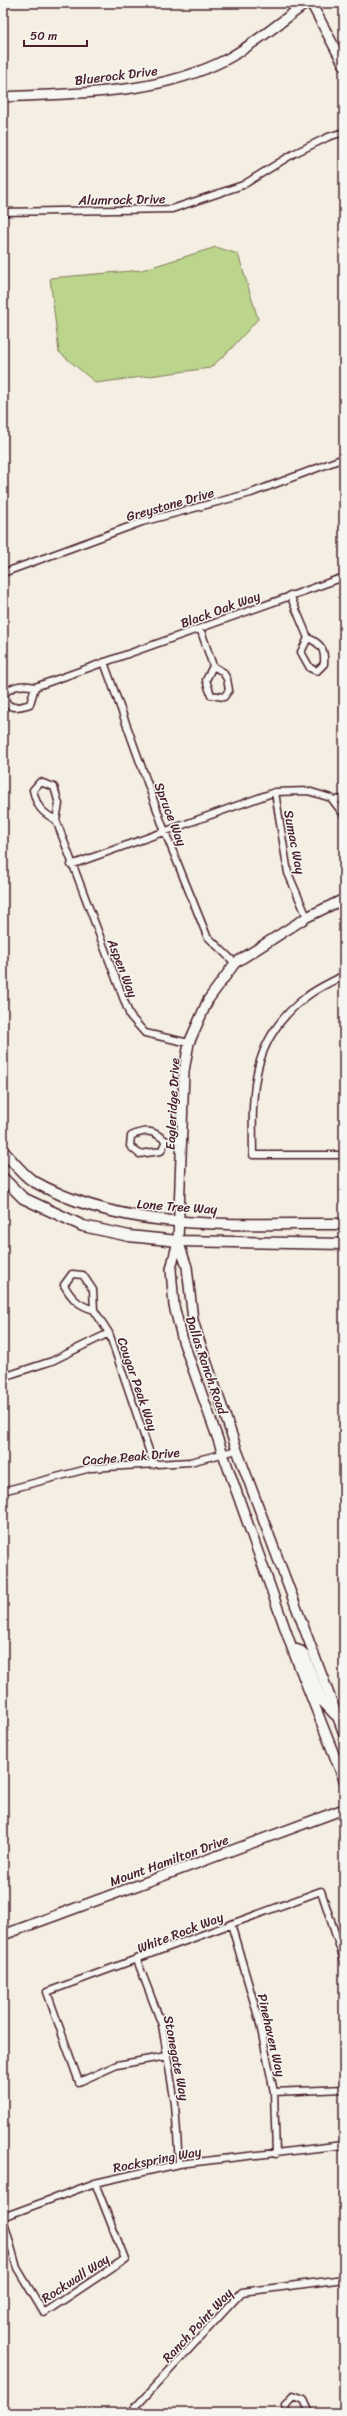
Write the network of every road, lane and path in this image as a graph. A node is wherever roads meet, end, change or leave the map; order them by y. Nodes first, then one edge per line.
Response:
1 (307, 3) edge
2 (311, 3) edge
3 (344, 66) edge
4 (3, 96) edge
5 (344, 132) edge
6 (3, 212) edge
7 (344, 458) edge
8 (3, 573) edge
9 (344, 577) edge
10 (290, 595) junction
11 (200, 628) junction
12 (308, 638) junction
13 (104, 662) junction
14 (213, 666) junction
15 (35, 687) junction
16 (275, 792) junction
17 (344, 799) edge
18 (335, 800) junction
19 (344, 815) edge
20 (56, 820) junction
21 (165, 832) junction
22 (71, 865) junction
23 (344, 899) edge
24 (308, 917) junction
25 (235, 963) junction
26 (344, 976) edge
27 (189, 1042) junction
28 (183, 1140) junction
29 (166, 1141) junction
30 (3, 1151) edge
31 (344, 1155) edge
32 (3, 1178) edge
33 (179, 1221) junction
34 (344, 1224) edge
35 (178, 1241) junction
36 (344, 1244) edge
37 (94, 1310) junction
38 (109, 1333) junction
39 (3, 1377) edge
40 (237, 1450) junction
41 (224, 1455) junction
42 (154, 1466) junction
43 (3, 1491) edge
44 (292, 1648) junction
45 (338, 1718) junction
46 (344, 1734) edge
47 (344, 1780) edge
48 (344, 1809) edge
49 (231, 1924) junction
50 (3, 1935) edge
51 (137, 1960) junction
52 (344, 1960) edge
53 (167, 2056) junction
54 (344, 2089) edge
55 (274, 2092) junction
56 (344, 2145) edge
57 (276, 2154) junction
58 (179, 2164) junction
59 (95, 2183) junction
60 (3, 2217) edge
61 (344, 2279) edge
62 (130, 2413) edge
63 (286, 2413) edge
64 (310, 2413) edge

1 - 4 street, Bluerock Drive
2 - 3 street
5 - 6 street, Alumrock Drive
7 - 8 street, Greystone Drive
9 - 10 street, Black Oak Way
10 - 11 street, Black Oak Way
10 - 12 street
11 - 13 street, Black Oak Way
11 - 14 street
12 - 12 street
13 - 15 street, Black Oak Way
13 - 21 street, Spruce Way
14 - 14 street
15 - 15 street
16 - 18 street
16 - 21 street
16 - 24 street, Sumac Way
17 - 18 street
18 - 19 street
20 - 20 street
20 - 22 street, Aspen Way
21 - 22 street
21 - 25 street, Spruce Way
22 - 27 street, Aspen Way
23 - 24 street, Eagleridge Drive
24 - 25 street, Eagleridge Drive
25 - 27 street, Eagleridge Drive
26 - 31 street
27 - 28 street, Eagleridge Drive
28 - 29 street
28 - 33 street, Eagleridge Drive
29 - 29 street
30 - 33 main road, Lone Tree Way
32 - 35 main road
33 - 34 main road, Lone Tree Way
33 - 35 street, Eagleridge Drive
35 - 36 main road
35 - 40 street, Dallas Ranch Road
35 - 41 street, Dallas Ranch Road
37 - 37 street
37 - 38 street, Cougar Peak Way
38 - 39 street
38 - 42 street, Cougar Peak Way
40 - 41 street, Cache Peak Drive
40 - 45 street, Dallas Ranch Road
41 - 42 street, Cache Peak Drive
41 - 44 street, Dallas Ranch Road
42 - 43 street, Cache Peak Drive
44 - 45 street
44 - 47 street, Dallas Ranch Road
45 - 46 street, Dallas Ranch Road
48 - 50 street, Mount Hamilton Drive
49 - 51 street, White Rock Way
49 - 52 street, White Rock Way
49 - 55 street, Pinehaven Way
51 - 53 street, Stonegate Way
51 - 53 street, White Rock Way
53 - 58 street, Stonegate Way
54 - 55 street
55 - 57 street, Pinehaven Way
56 - 57 street, Rockspring Way
57 - 58 street, Rockspring Way
58 - 59 street, Rockspring Way
59 - 60 street, Rockspring Way
59 - 60 street, Rockwall Way
61 - 62 street, Ranch Point Way
63 - 64 street

